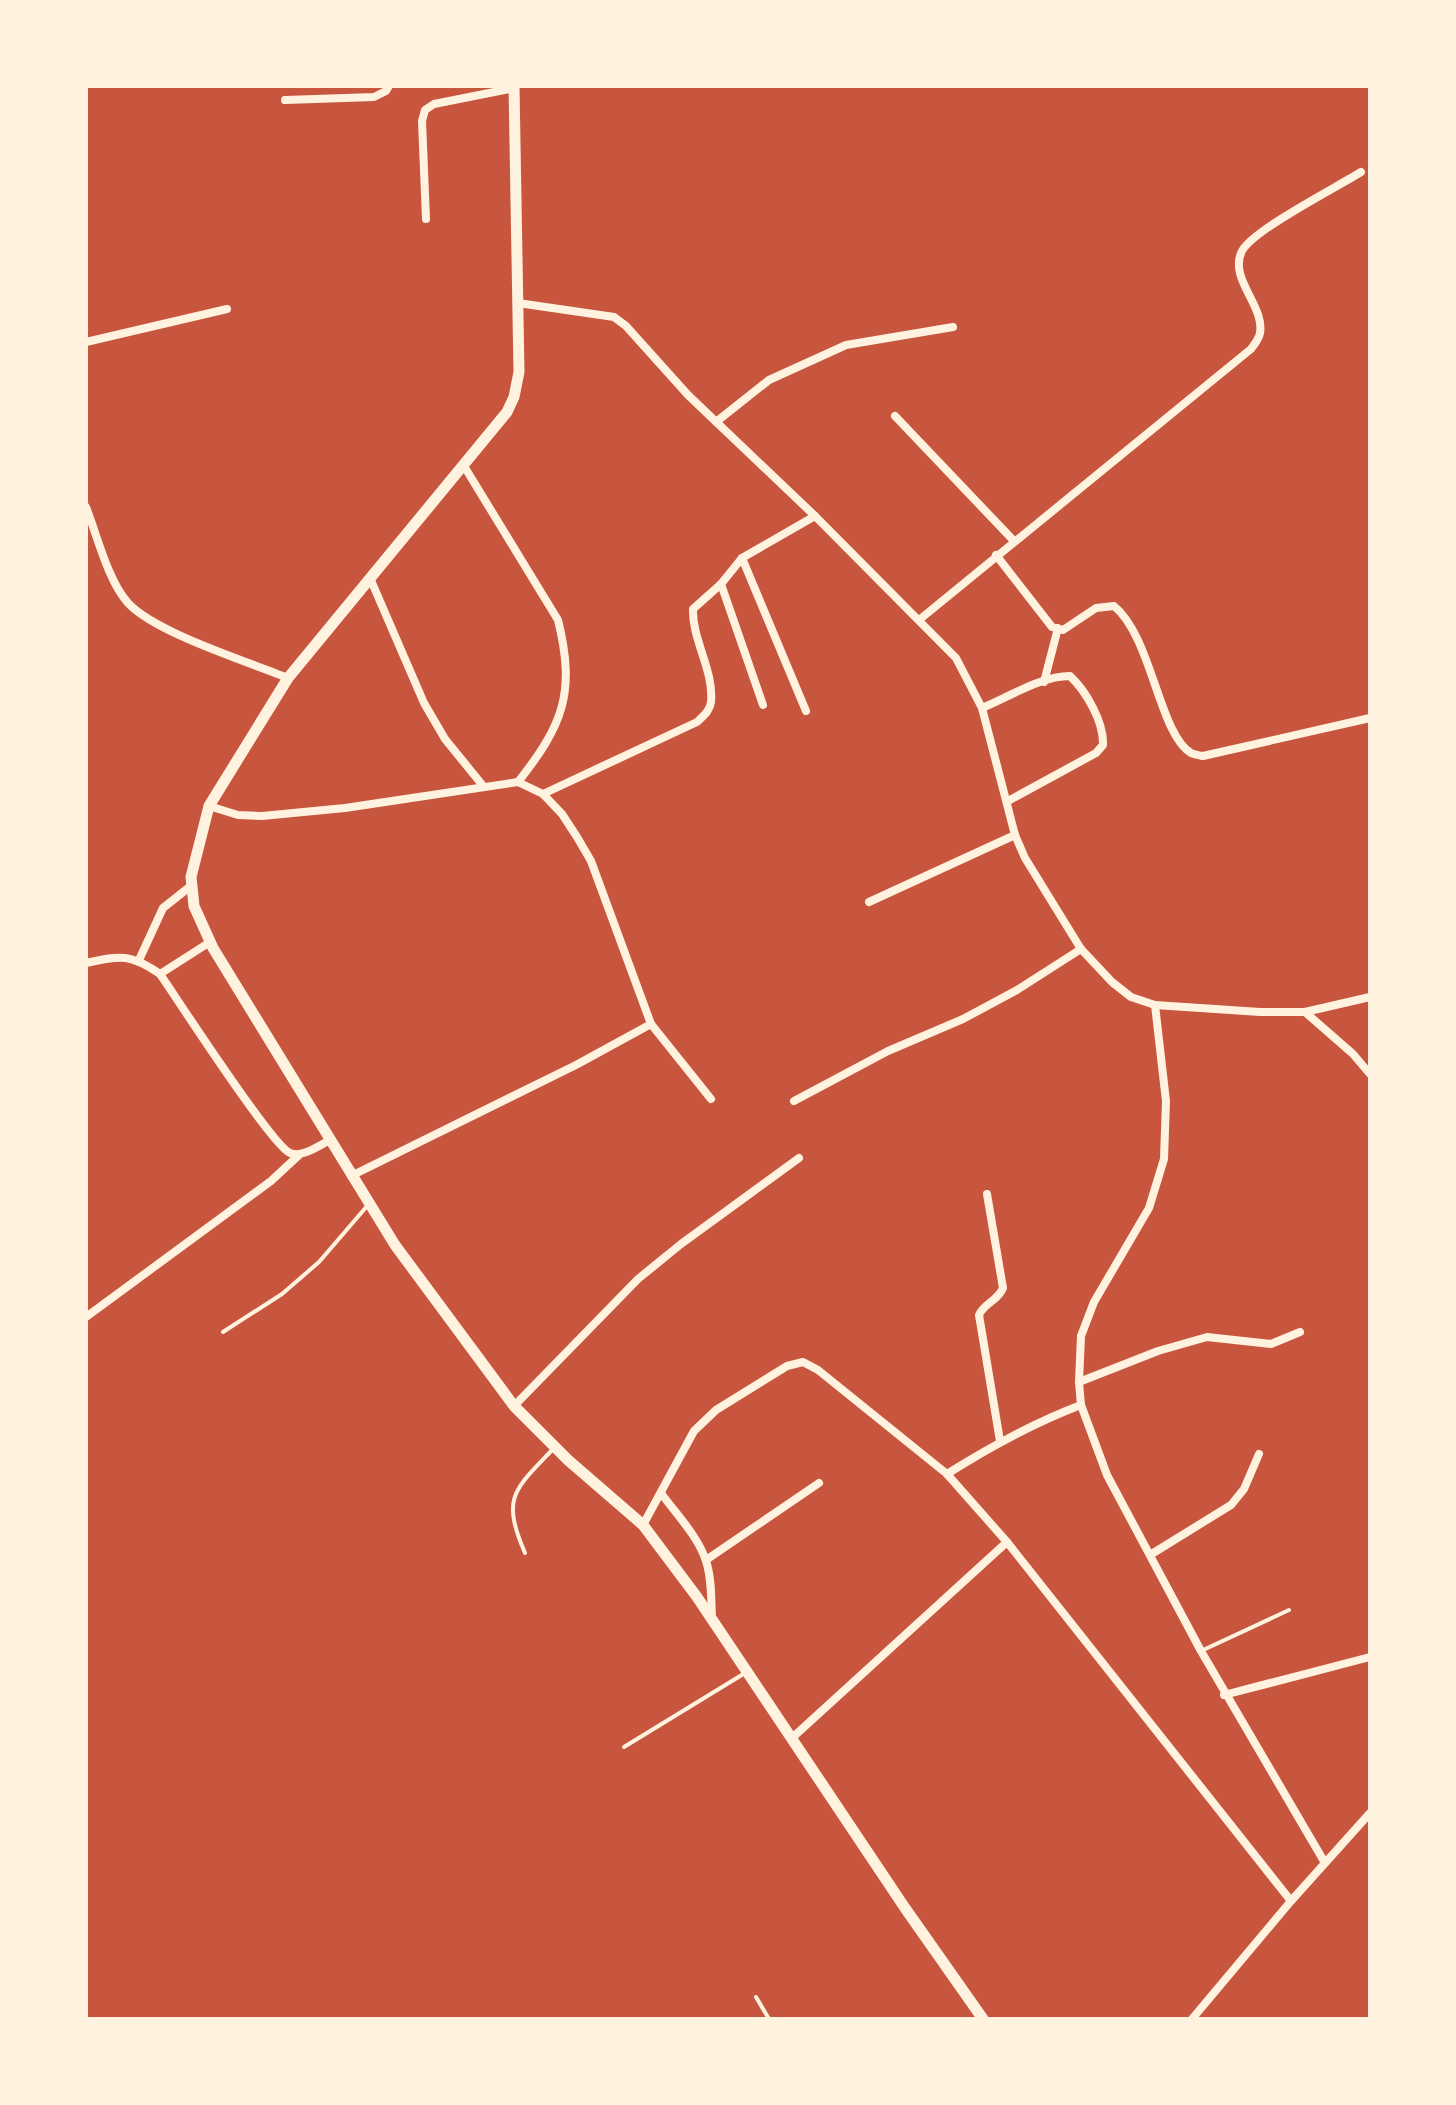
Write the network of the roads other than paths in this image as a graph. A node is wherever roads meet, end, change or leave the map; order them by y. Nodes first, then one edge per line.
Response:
1 (389, 86) edge
2 (514, 87) edge
3 (285, 100) dead end
4 (1361, 172) dead end
5 (426, 219) dead end
6 (518, 303) junction
7 (227, 309) dead end
8 (953, 327) dead end
9 (86, 342) edge
10 (895, 416) dead end
11 (716, 422) junction
12 (464, 466) junction
13 (86, 507) edge
14 (815, 516) junction
15 (1014, 541) junction
16 (996, 555) junction
17 (742, 558) junction
18 (370, 578) junction
19 (721, 584) junction
20 (919, 620) junction
21 (1058, 628) junction
22 (288, 678) junction
23 (1044, 682) junction
24 (763, 705) dead end
25 (982, 708) junction
26 (806, 711) dead end
27 (1370, 718) edge
28 (518, 782) junction
29 (484, 787) junction
30 (543, 794) junction
31 (1008, 801) junction
32 (209, 806) junction
33 (1015, 835) junction
34 (192, 885) junction
35 (869, 902) dead end
36 (210, 942) junction
37 (1081, 949) junction
38 (139, 960) junction
39 (86, 963) edge
40 (160, 974) junction
41 (1370, 997) edge
42 (1155, 1005) junction
43 (1305, 1012) junction
44 (651, 1024) junction
45 (1370, 1074) edge
46 (711, 1099) dead end
47 (794, 1101) dead end
48 (330, 1140) junction
49 (299, 1155) junction
50 (799, 1158) dead end
51 (351, 1176) junction
52 (987, 1194) dead end
53 (369, 1203) junction
54 (86, 1317) edge
55 (223, 1332) dead end
56 (1300, 1332) dead end
57 (1079, 1382) junction
58 (1081, 1405) junction
59 (514, 1406) junction
60 (1000, 1441) junction
61 (554, 1446) junction
62 (1259, 1454) dead end
63 (947, 1474) junction
64 (819, 1483) dead end
65 (661, 1493) junction
66 (643, 1525) junction
67 (1007, 1542) junction
68 (525, 1553) dead end
69 (1150, 1555) junction
70 (706, 1560) junction
71 (1289, 1610) dead end
72 (712, 1620) junction
73 (1201, 1651) junction
74 (1370, 1657) edge
75 (747, 1672) junction
76 (1224, 1695) junction
77 (792, 1738) junction
78 (624, 1747) dead end
79 (1367, 1817) edge
80 (1370, 1828) edge
81 (1325, 1863) junction
82 (1291, 1901) junction
83 (756, 1997) dead end
84 (769, 2019) edge
85 (983, 2019) edge
86 (1192, 2019) edge

1 - 3 street
2 - 5 street
2 - 6 street
4 - 15 street
6 - 11 street
6 - 12 street
7 - 9 street
8 - 11 street
10 - 15 street
11 - 14 street
12 - 18 street
12 - 28 street
13 - 22 street
14 - 17 street
14 - 20 street
15 - 16 street
16 - 20 street
16 - 21 street
17 - 19 street
17 - 26 street
18 - 22 street
18 - 29 street
19 - 24 street
19 - 30 street
20 - 25 street
21 - 23 street
21 - 27 street
22 - 32 street
23 - 25 street
23 - 31 street
25 - 31 street
28 - 29 street
28 - 30 street
29 - 32 street
30 - 44 street
31 - 33 street
32 - 34 street
33 - 35 street
33 - 37 street
34 - 36 street
34 - 38 street
36 - 40 street
36 - 48 street
37 - 42 street
37 - 47 street
38 - 39 street
38 - 40 street
40 - 49 street
41 - 43 street
42 - 43 street
42 - 57 street
43 - 45 street
44 - 46 street
44 - 51 street
48 - 49 street
48 - 51 street
49 - 54 street
50 - 59 street
51 - 53 street
52 - 60 street
53 - 55 lane
53 - 59 street
56 - 57 street
57 - 58 street
58 - 60 street
58 - 69 street
59 - 61 street
60 - 63 street
61 - 66 street
61 - 68 lane
62 - 69 street
63 - 65 street
63 - 67 street
64 - 70 street
65 - 66 street
65 - 70 street
66 - 72 street
67 - 77 street
67 - 82 street
69 - 73 street
70 - 72 street
71 - 73 lane
72 - 75 street
73 - 76 street
74 - 76 street
75 - 77 street
75 - 78 lane
76 - 81 street
77 - 85 street
79 - 80 street
79 - 81 street
81 - 82 street
82 - 86 street
83 - 84 lane

